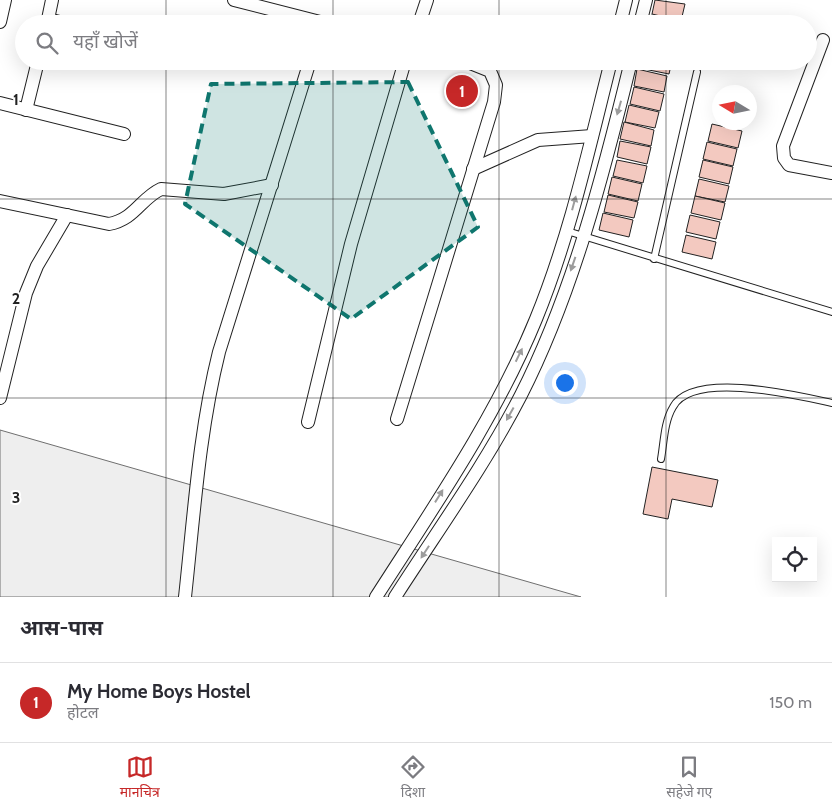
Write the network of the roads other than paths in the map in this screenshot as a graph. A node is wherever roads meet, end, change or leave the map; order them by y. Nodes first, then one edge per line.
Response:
1 (52, 0) edge
2 (234, 0) edge
3 (427, 0) edge
4 (626, 0) edge
5 (646, 0) edge
6 (3, 6) edge
7 (49, 15) edge
8 (293, 15) edge
9 (422, 15) edge
10 (622, 15) edge
11 (642, 15) edge
12 (0, 22) edge
13 (823, 40) dead end
14 (817, 56) edge
15 (36, 70) edge
16 (307, 70) edge
17 (402, 70) edge
18 (488, 70) edge
19 (609, 70) edge
20 (629, 70) edge
21 (812, 70) edge
22 (697, 72) dead end
23 (0, 103) edge
24 (26, 110) junction
25 (124, 134) dead end
26 (592, 136) junction
27 (473, 169) junction
28 (832, 173) edge
29 (272, 185) junction
30 (0, 200) edge
31 (67, 215) junction
32 (567, 231) junction
33 (583, 237) junction
34 (654, 258) junction
35 (832, 312) edge
36 (0, 398) edge
37 (832, 403) edge
38 (397, 419) dead end
39 (308, 422) dead end
40 (661, 459) dead end
41 (185, 597) edge
42 (376, 597) edge
43 (396, 597) edge

1 - 7 street
2 - 8 street
3 - 9 street
4 - 10 street
5 - 11 street
6 - 12 street
13 - 14 street
15 - 24 street
16 - 29 street
17 - 39 street
18 - 27 street
19 - 26 street
20 -> 33 street
21 - 28 street
22 - 34 lane
23 - 24 street
24 - 25 street
26 - 27 street
32 -> 26 street
27 - 38 street
29 - 31 street
29 - 41 street
30 - 31 street
31 - 36 street
32 - 33 lane
42 -> 32 street
33 - 34 lane
33 -> 43 street
34 - 35 lane
37 - 40 lane

